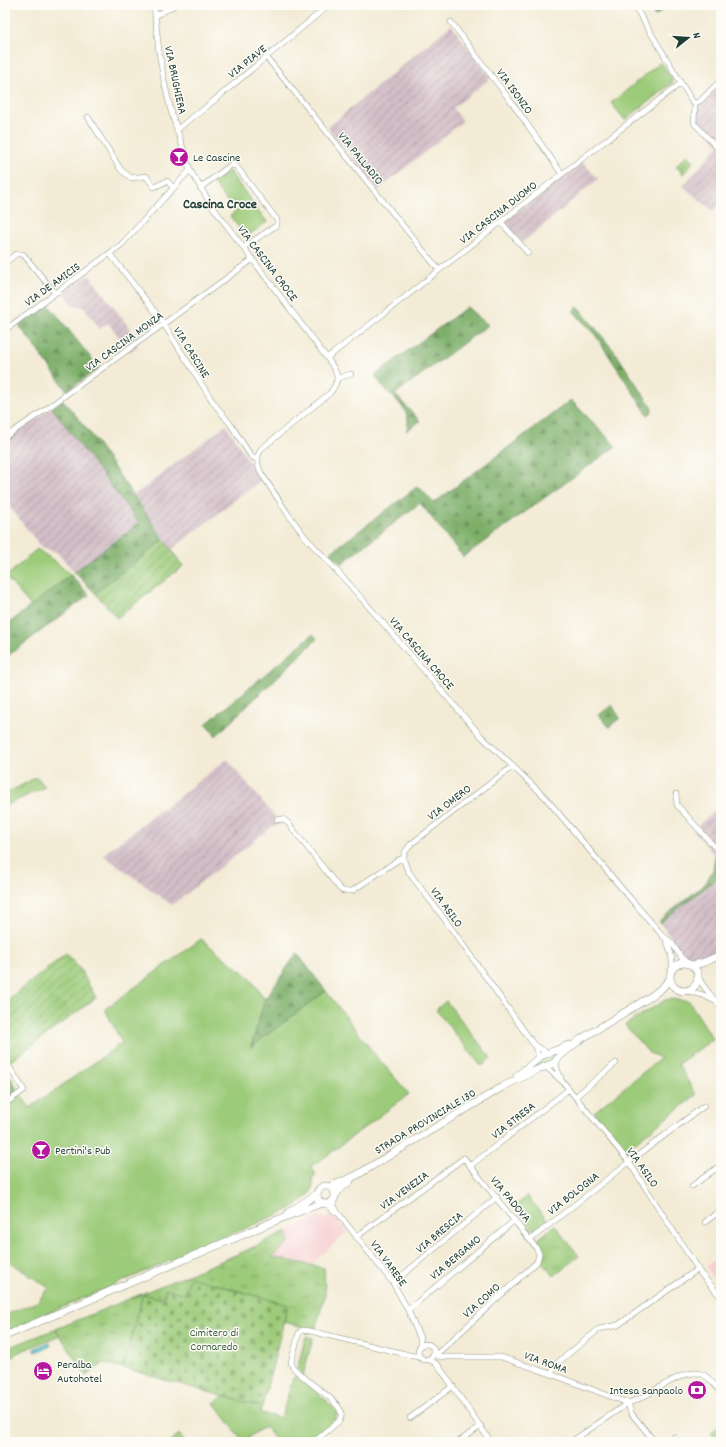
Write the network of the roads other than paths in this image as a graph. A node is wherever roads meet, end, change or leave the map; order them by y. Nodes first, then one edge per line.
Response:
1 (154, 5) edge
2 (175, 5) edge
3 (329, 5) edge
4 (634, 5) edge
5 (155, 16) junction
6 (451, 22) dead end
7 (267, 58) junction
8 (721, 80) edge
9 (681, 83) junction
10 (695, 103) junction
11 (88, 117) dead end
12 (177, 130) junction
13 (721, 152) edge
14 (185, 158) joint
15 (190, 170) junction
16 (562, 174) junction
17 (174, 188) junction
18 (200, 188) junction
19 (501, 222) junction
20 (244, 247) junction
21 (528, 253) dead end
22 (110, 254) junction
23 (253, 259) junction
24 (5, 263) edge
25 (439, 270) junction
26 (55, 293) junction
27 (163, 324) junction
28 (5, 330) edge
29 (327, 358) junction
30 (351, 374) dead end
31 (338, 378) junction
32 (5, 437) edge
33 (257, 460) junction
34 (513, 766) junction
35 (676, 794) dead end
36 (277, 820) dead end
37 (721, 854) edge
38 (403, 858) junction
39 (664, 937) junction
40 (721, 955) edge
41 (689, 964) junction
42 (672, 969) junction
43 (698, 976) junction
44 (670, 979) junction
45 (676, 988) junction
46 (688, 991) junction
47 (650, 997) junction
48 (719, 1005) edge
49 (581, 1039) junction
50 (534, 1045) junction
51 (548, 1053) junction
52 (537, 1060) junction
53 (556, 1060) junction
54 (5, 1061) edge
55 (616, 1063) dead end
56 (546, 1067) junction
57 (564, 1082) junction
58 (504, 1086) junction
59 (568, 1089) junction
60 (575, 1097) junction
61 (5, 1104) edge
62 (704, 1106) dead end
63 (464, 1158) joint
64 (629, 1162) junction
65 (721, 1165) edge
66 (470, 1166) junction
67 (357, 1175) junction
68 (692, 1186) dead end
69 (330, 1187) junction
70 (316, 1194) junction
71 (497, 1197) junction
72 (329, 1201) junction
73 (721, 1210) edge
74 (277, 1220) junction
75 (515, 1220) junction
76 (705, 1222) dead end
77 (356, 1237) junction
78 (531, 1239) junction
79 (539, 1254) joint
80 (698, 1269) junction
81 (393, 1283) junction
82 (721, 1297) edge
83 (408, 1310) junction
84 (416, 1328) junction
85 (5, 1336) edge
86 (429, 1345) junction
87 (446, 1346) junction
88 (419, 1348) junction
89 (407, 1355) junction
90 (430, 1356) junction
91 (450, 1357) junction
92 (440, 1368) junction
93 (551, 1374) junction
94 (453, 1386) junction
95 (721, 1393) edge
96 (628, 1403) junction
97 (410, 1418) dead end
98 (481, 1426) junction
99 (674, 1436) dead end
100 (314, 1442) edge
101 (458, 1442) edge
102 (491, 1442) edge
103 (571, 1442) edge
104 (655, 1442) edge
105 (667, 1442) edge

1 - 5 street, VIA BRUGHIERA
2 - 5 street
3 - 7 street, VIA PIAVE
4 - 9 street
5 - 12 street, VIA BRUGHIERA
6 - 16 street, VIA ISONZO
7 - 12 street, VIA PIAVE
7 - 25 street, VIA PALLADIO
8 - 10 street
9 - 10 street
9 - 16 street, VIA CASCINA DUOMO
10 - 13 street
11 - 17 street
12 - 14 street, VIA BRUGHIERA
14 - 15 street, VIA CASCINA CROCE
15 - 17 street, VIA DE AMICIS
15 - 18 street, VIA CASCINA CROCE
16 - 19 street, VIA CASCINA DUOMO
17 - 22 street, VIA DE AMICIS
18 - 20 street, VIA CASCINA CROCE
18 - 20 street
19 - 21 street
19 - 25 street, VIA CASCINA DUOMO
20 - 23 street, VIA CASCINA CROCE
22 - 26 street, VIA DE AMICIS
22 - 27 street, VIA CASCINE
23 - 27 street, VIA CASCINA MONZA
23 - 29 street, VIA CASCINA CROCE
24 - 26 street
25 - 29 street, VIA CASCINA DUOMO
26 - 28 street, VIA DE AMICIS
27 - 32 street, VIA CASCINA MONZA
27 - 33 street, VIA CASCINE
29 - 31 street, VIA CASCINA CROCE
30 - 31 street
31 - 33 street
33 - 34 street, VIA CASCINA CROCE
34 - 38 street, VIA OMERO
34 - 39 street, VIA CASCINA CROCE
35 - 37 street
36 - 38 street
38 - 50 street, VIA ASILO
39 - 41 street, VIA CASCINA CROCE
39 - 42 street, VIA CASCINA CROCE
40 - 41 street
40 - 43 street
41 - 42 street
41 - 43 street
42 - 44 street
43 - 46 street
43 - 48 street
44 - 45 street
44 - 47 street, STRADA PROVINCIALE 130
45 - 46 street
45 - 47 street, STRADA PROVINCIALE 130
46 - 48 street
47 - 49 street, STRADA PROVINCIALE 130
49 - 51 street, STRADA PROVINCIALE 130
49 - 53 street, STRADA PROVINCIALE 130
50 - 51 street, VIA ASILO
50 - 52 street, VIA ASILO
51 - 52 street, STRADA PROVINCIALE 130
52 - 58 street, STRADA PROVINCIALE 130
53 - 56 street, STRADA PROVINCIALE 130
53 - 57 street, VIA ASILO
54 - 61 street
55 - 60 street
56 - 57 street, VIA ASILO
56 - 58 street, STRADA PROVINCIALE 130
57 - 59 street, VIA ASILO
58 - 67 street, STRADA PROVINCIALE 130
59 - 60 street, VIA ASILO
59 - 66 street, VIA STRESA
60 - 64 street, VIA ASILO
62 - 64 street, VIA BOLOGNA
63 - 66 street, VIA PADOVA
63 - 77 street, VIA VENEZIA
64 - 78 street, VIA BOLOGNA
64 - 80 street, VIA ASILO
65 - 68 street
66 - 71 street, VIA PADOVA
67 - 69 street, STRADA PROVINCIALE 130
67 - 72 street, STRADA PROVINCIALE 130
69 - 70 street
69 - 72 street
70 - 72 street
70 - 74 street
71 - 75 street, VIA PADOVA
71 - 81 street, VIA BRESCIA
72 - 74 street
72 - 77 street, VIA VARESE
73 - 76 street
74 - 85 street
75 - 78 street, VIA PADOVA
75 - 83 street, VIA BERGAMO
77 - 81 street, VIA VARESE
78 - 79 street, VIA PADOVA
79 - 87 street, VIA COMO
80 - 82 street, VIA ASILO
80 - 93 street
81 - 83 street, VIA VARESE
83 - 84 street, VIA VARESE
84 - 86 street, VIA VARESE
84 - 88 street, VIA VARESE
86 - 88 street
86 - 90 street, VIA VARESE
87 - 90 street, VIA COMO
87 - 91 street
88 - 89 street
88 - 90 street, VIA VARESE
89 - 90 street, VIA ROMA
89 - 100 street, VIA ROMA
90 - 91 street, VIA ROMA
90 - 92 street
91 - 92 street
91 - 93 street, VIA ROMA
92 - 94 street
93 - 96 street, VIA ROMA
94 - 97 street
94 - 98 street
95 - 96 street
96 - 103 street
96 - 104 street
98 - 101 street
98 - 102 street
99 - 105 street

